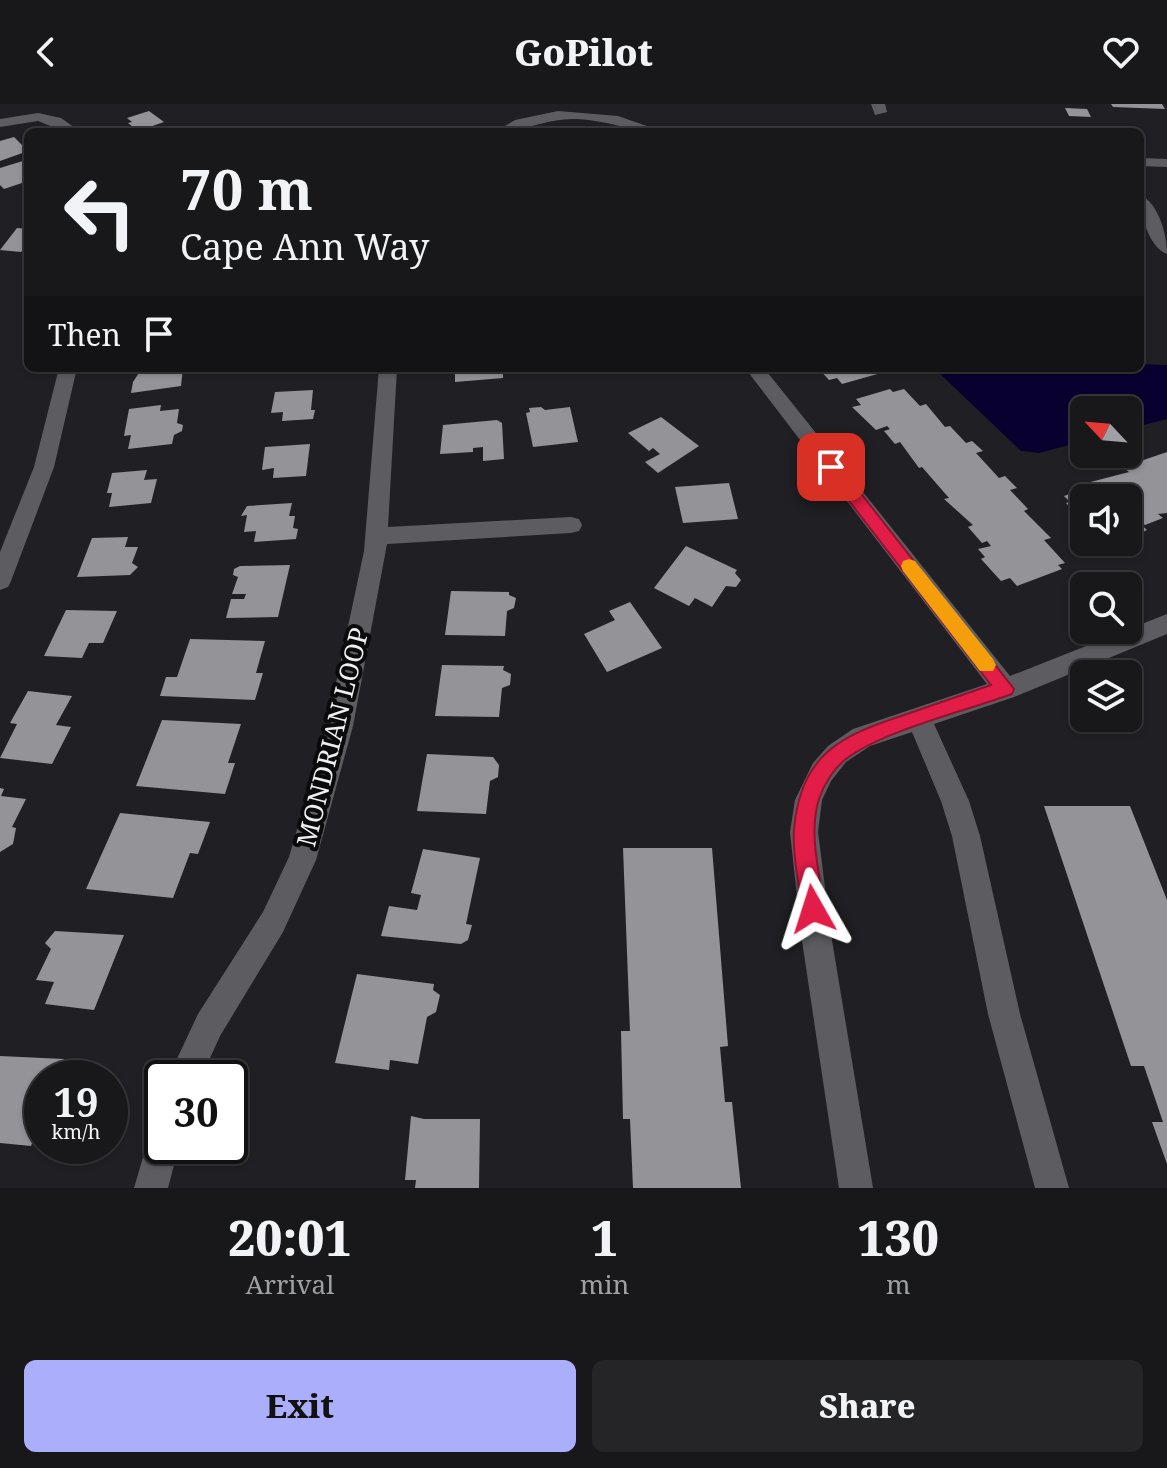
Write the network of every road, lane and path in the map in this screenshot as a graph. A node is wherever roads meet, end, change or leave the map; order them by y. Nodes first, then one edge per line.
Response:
1 (0, 123) edge
2 (69, 128) edge
3 (510, 128) edge
4 (646, 128) edge
5 (1144, 162) edge
6 (1167, 163) edge
7 (1144, 207) edge
8 (1167, 249) edge
9 (67, 372) edge
10 (388, 372) edge
11 (757, 372) edge
12 (571, 525) dead end
13 (376, 536) junction
14 (0, 581) edge
15 (1167, 624) edge
16 (1005, 689) junction
17 (919, 718) junction
18 (192, 1060) edge
19 (157, 1164) edge
20 (151, 1188) edge
21 (856, 1188) edge
22 (1052, 1188) edge

1 - 2 street
3 - 4 street
5 - 6 street
7 - 8 street
9 - 14 street
10 - 13 street, MONDRIAN LOOP
11 - 16 street
12 - 13 street
13 - 18 street, MONDRIAN LOOP
15 - 16 street
16 - 17 street
17 - 21 street
17 - 22 street
19 - 20 street

